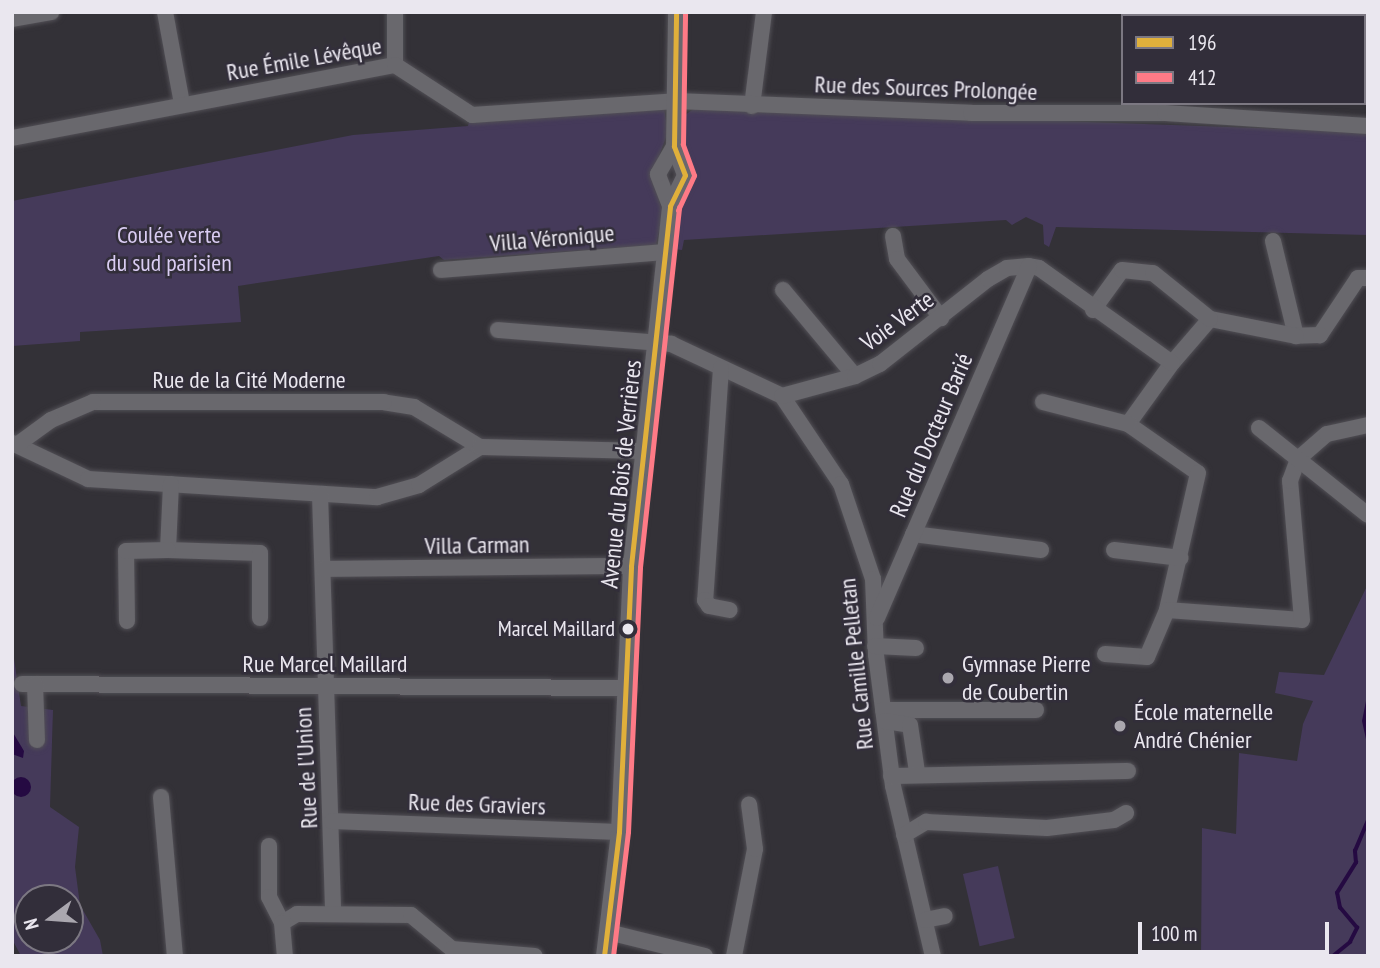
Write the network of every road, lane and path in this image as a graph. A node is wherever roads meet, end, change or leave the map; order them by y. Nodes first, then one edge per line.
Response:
1 (51, 12) edge
2 (165, 12) edge
3 (395, 12) edge
4 (676, 12) edge
5 (764, 12) edge
6 (12, 19) edge
7 (395, 65) junction
8 (676, 102) junction
9 (182, 104) junction
10 (752, 107) junction
11 (1167, 108) edge
12 (1368, 126) edge
13 (12, 138) edge
14 (674, 146) junction
15 (670, 206) junction
16 (893, 236) dead end
17 (1273, 241) dead end
18 (666, 252) junction
19 (1029, 266) junction
20 (442, 270) dead end
21 (1368, 278) edge
22 (783, 290) dead end
23 (1094, 310) junction
24 (941, 318) junction
25 (1210, 319) junction
26 (498, 330) dead end
27 (1296, 337) junction
28 (657, 342) junction
29 (1172, 363) junction
30 (722, 368) junction
31 (856, 376) junction
32 (782, 396) junction
33 (1043, 402) dead end
34 (1128, 424) junction
35 (1368, 425) edge
36 (1259, 428) dead end
37 (15, 444) edge
38 (480, 447) junction
39 (644, 451) junction
40 (1298, 458) junction
41 (171, 484) junction
42 (320, 494) junction
43 (1368, 515) edge
44 (913, 534) junction
45 (168, 550) junction
46 (1041, 550) dead end
47 (1114, 550) dead end
48 (1181, 558) junction
49 (631, 566) junction
50 (323, 569) junction
51 (730, 610) dead end
52 (1167, 610) junction
53 (260, 618) dead end
54 (127, 621) dead end
55 (876, 622) junction
56 (875, 646) junction
57 (916, 648) dead end
58 (1105, 654) dead end
59 (325, 688) junction
60 (628, 688) junction
61 (1036, 710) dead end
62 (884, 716) junction
63 (37, 740) dead end
64 (1128, 771) dead end
65 (917, 772) junction
66 (891, 776) junction
67 (161, 797) dead end
68 (749, 804) dead end
69 (1126, 813) dead end
70 (332, 821) junction
71 (619, 832) junction
72 (904, 835) junction
73 (269, 846) dead end
74 (333, 913) junction
75 (951, 915) dead end
76 (925, 920) junction
77 (282, 923) junction
78 (608, 932) junction
79 (174, 956) edge
80 (285, 956) edge
81 (535, 956) edge
82 (604, 956) edge
83 (705, 956) edge
84 (734, 956) edge
85 (933, 956) edge

1 - 6 street
2 - 9 street
3 - 7 street
4 - 8 street
5 - 10 street
7 - 8 street, Rue Émile Lévêque
7 - 9 street, Rue Émile Lévêque
8 - 10 street, Rue des Sources Prolongée
8 - 14 street
9 - 13 street, Rue Émile Lévêque
10 - 11 street, Rue des Sources Prolongée
11 - 12 street, Rue des Sources Prolongée
14 - 15 street
14 - 15 street
15 - 18 street, Avenue du Bois de Verrières
16 - 24 street
17 - 27 street
18 - 20 street, Villa Véronique
18 - 28 street, Avenue du Bois de Verrières
19 - 23 street
19 - 24 street, Voie Verte
19 - 44 street, Rue du Docteur Barié
21 - 27 street
22 - 31 street
23 - 25 street
23 - 29 street
24 - 31 street, Voie Verte
25 - 27 street
25 - 29 street
26 - 28 street
28 - 30 street
28 - 39 street, Avenue du Bois de Verrières
29 - 34 street
30 - 32 street
30 - 51 street
31 - 32 street, Voie Verte
32 - 55 street, Rue Camille Pelletan
33 - 34 street
34 - 48 street
35 - 40 street
36 - 40 street
37 - 38 street, Rue de la Cité Moderne
37 - 41 street, Rue de la Cité Moderne
38 - 39 street, Rue de la Cité Moderne
38 - 42 street, Rue de la Cité Moderne
39 - 49 street, Avenue du Bois de Verrières
40 - 43 street
40 - 52 street
41 - 42 street, Rue de la Cité Moderne
41 - 45 street
42 - 50 street, Rue de l'Union
44 - 46 street
44 - 55 street, Rue du Docteur Barié
45 - 53 street
45 - 54 street
47 - 48 street
48 - 52 street
49 - 50 street, Villa Carman
49 - 60 street, Avenue du Bois de Verrières
50 - 59 street, Rue de l'Union
52 - 58 street
55 - 56 street, Rue Camille Pelletan
56 - 57 street
56 - 62 street, Rue Camille Pelletan
59 - 60 street, Rue Marcel Maillard
59 - 63 street, Rue Marcel Maillard
59 - 70 street, Rue de l'Union
60 - 71 street, Avenue du Bois de Verrières
61 - 62 street
62 - 65 street
62 - 66 street, Rue Camille Pelletan
64 - 65 street
65 - 66 street
66 - 72 street, Rue Camille Pelletan
67 - 79 street
68 - 84 street
69 - 72 street
70 - 71 street, Rue des Graviers
70 - 74 street, Rue de l'Union
71 - 78 street, Avenue du Bois de Verrières
72 - 76 street, Rue Camille Pelletan
73 - 77 street
74 - 77 street
74 - 81 street
75 - 76 street
76 - 85 street, Rue Camille Pelletan
77 - 80 street
78 - 82 street, Avenue du Bois de Verrières
78 - 83 street

